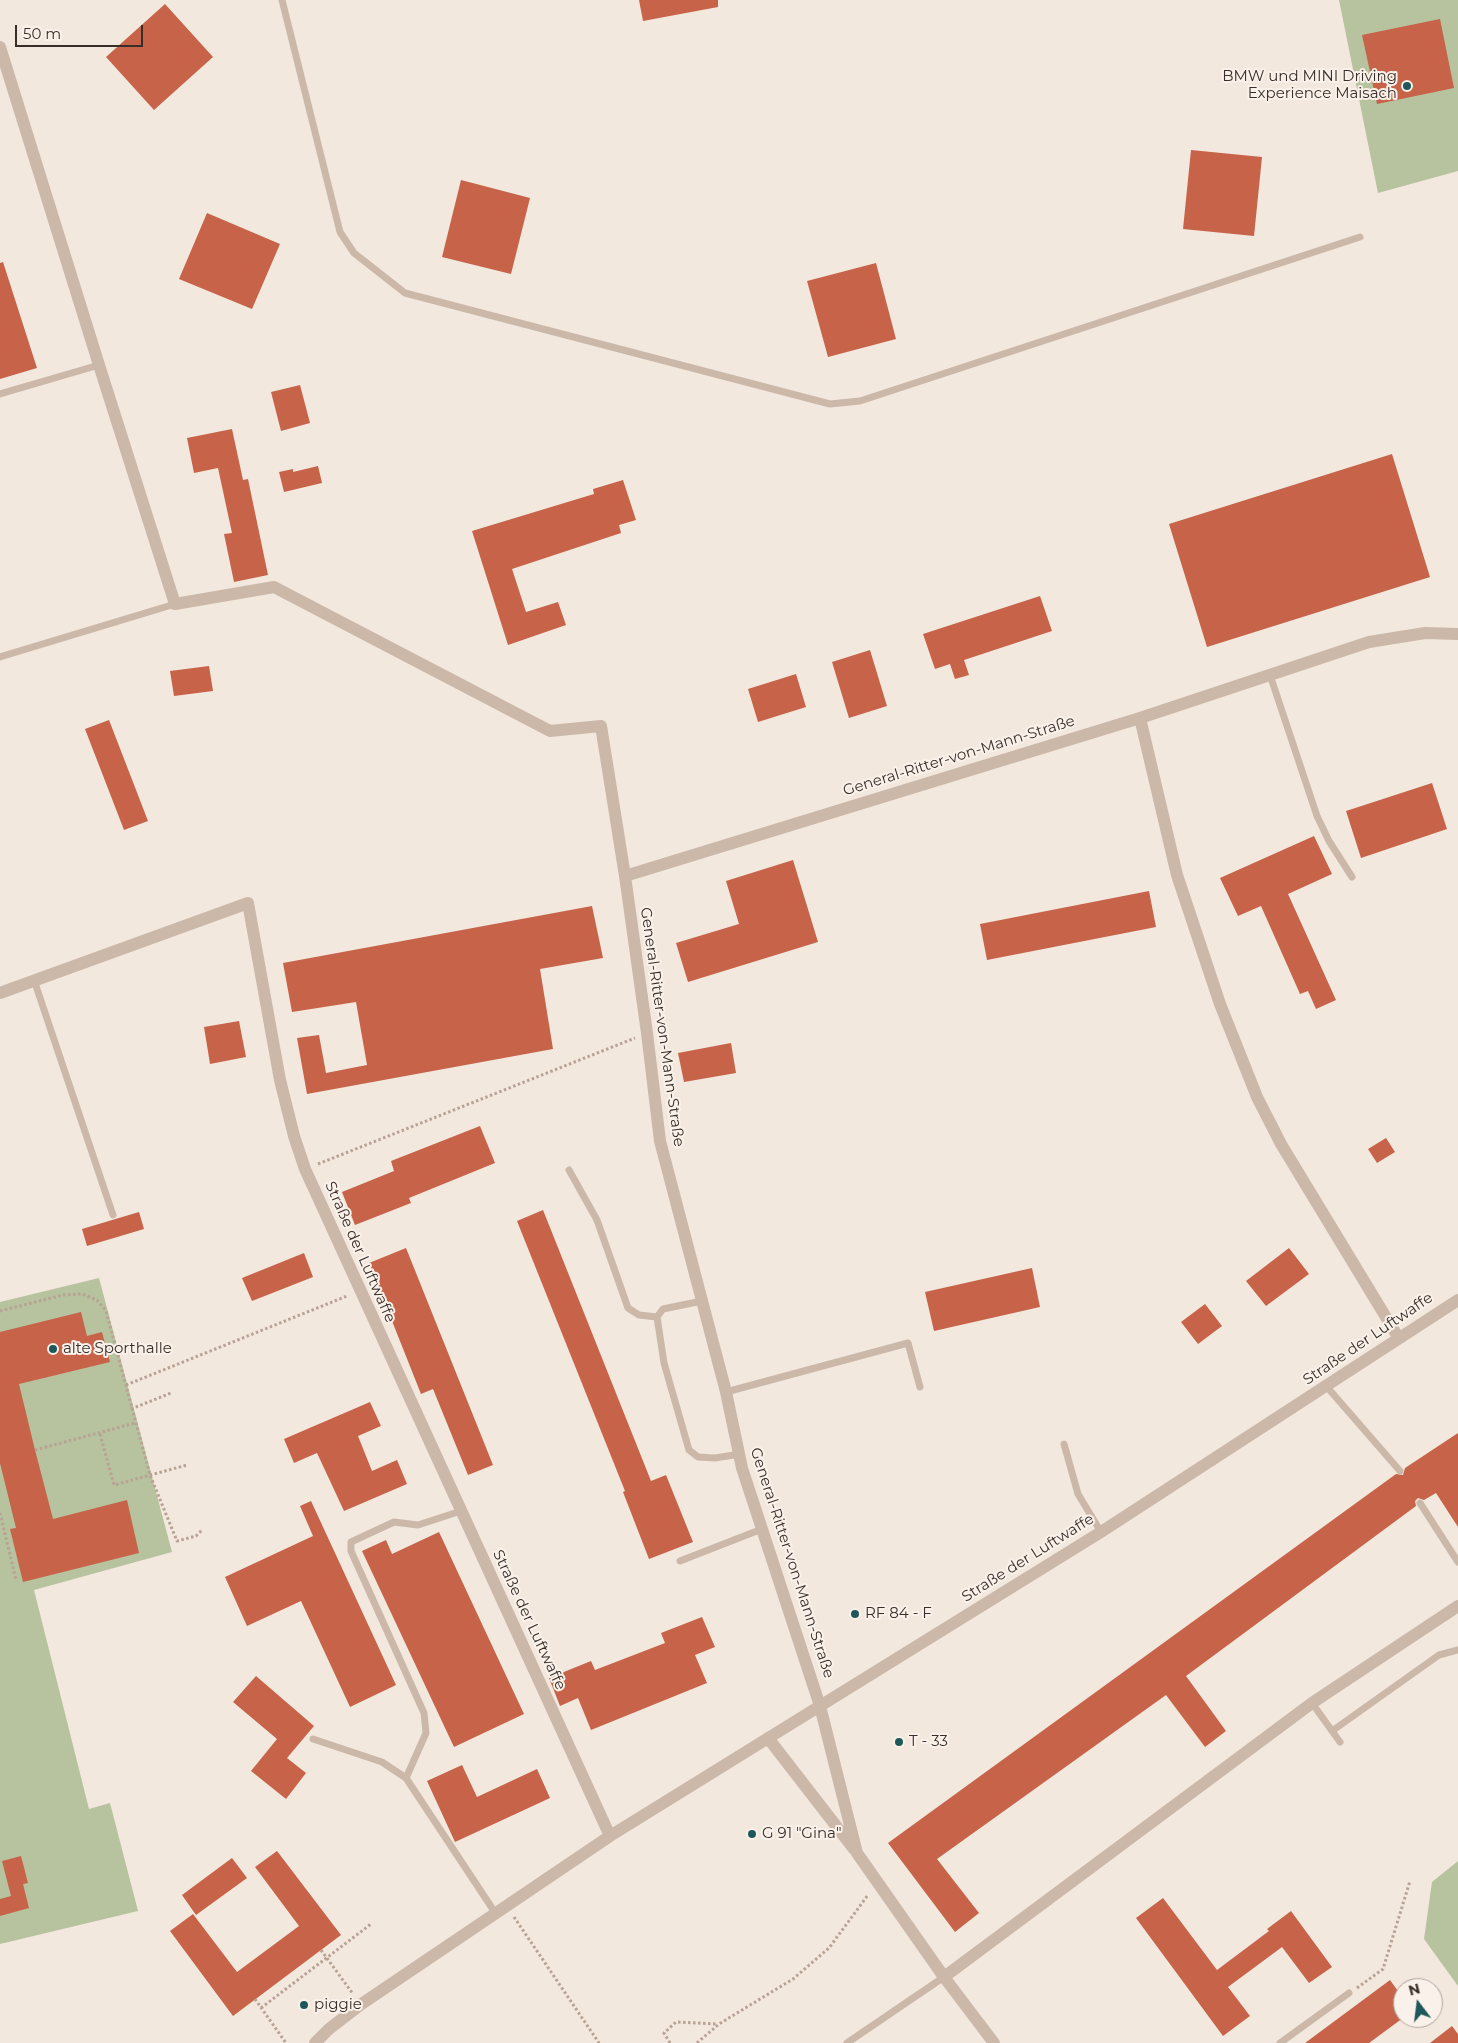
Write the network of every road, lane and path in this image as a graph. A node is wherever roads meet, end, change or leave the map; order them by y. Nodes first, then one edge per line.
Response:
1 (282, 0) edge
2 (0, 47) edge
3 (1360, 237) dead end
4 (98, 365) junction
5 (0, 394) edge
6 (176, 604) junction
7 (1458, 634) edge
8 (0, 657) edge
9 (1270, 675) junction
10 (1140, 718) junction
11 (624, 876) junction
12 (1352, 877) dead end
13 (34, 980) junction
14 (0, 993) edge
15 (647, 1033) junction
16 (305, 1169) junction
17 (569, 1170) dead end
18 (113, 1215) dead end
19 (359, 1291) junction
20 (1458, 1300) edge
21 (702, 1301) junction
22 (0, 1311) edge
23 (657, 1317) junction
24 (1398, 1337) junction
25 (126, 1386) junction
26 (920, 1387) dead end
27 (1327, 1387) junction
28 (726, 1392) junction
29 (171, 1393) dead end
30 (131, 1408) junction
31 (135, 1423) junction
32 (100, 1434) junction
33 (1064, 1444) dead end
34 (35, 1450) dead end
35 (740, 1454) junction
36 (187, 1465) dead end
37 (1400, 1472) dead end
38 (150, 1475) junction
39 (1420, 1503) dead end
40 (462, 1511) junction
41 (0, 1513) edge
42 (203, 1529) dead end
43 (762, 1529) junction
44 (1101, 1532) junction
45 (680, 1561) dead end
46 (1458, 1562) edge
47 (16, 1580) dead end
48 (1458, 1606) edge
49 (1458, 1650) edge
50 (1312, 1703) junction
51 (820, 1706) junction
52 (1332, 1731) junction
53 (768, 1738) junction
54 (313, 1739) dead end
55 (1340, 1742) dead end
56 (406, 1778) junction
57 (610, 1836) junction
58 (857, 1853) junction
59 (1410, 1881) dead end
60 (878, 1883) junction
61 (507, 1906) junction
62 (496, 1914) junction
63 (371, 1924) dead end
64 (321, 1950) dead end
65 (327, 1958) junction
66 (944, 1977) junction
67 (1349, 1993) joint
68 (255, 1999) dead end
69 (360, 2005) junction
70 (261, 2008) junction
71 (719, 2024) junction
72 (286, 2043) edge
73 (315, 2043) edge
74 (599, 2043) edge
75 (670, 2043) edge
76 (697, 2043) edge
77 (847, 2043) edge
78 (994, 2043) edge
79 (1280, 2043) edge

1 - 3 lane
2 - 4 street
4 - 5 lane
4 - 6 street
6 - 8 lane
6 - 11 street
7 - 9 street, General-Ritter-von-Mann-Straße
9 - 10 street, General-Ritter-von-Mann-Straße
9 - 12 lane
10 - 11 street, General-Ritter-von-Mann-Straße
10 - 24 street
11 - 15 street, General-Ritter-von-Mann-Straße
13 - 14 street, Straße der Luftwaffe
13 - 16 street, Straße der Luftwaffe
13 - 18 lane
15 - 16 path
15 - 21 street, General-Ritter-von-Mann-Straße
16 - 19 street, Straße der Luftwaffe
17 - 23 lane
19 - 25 path
19 - 40 street, Straße der Luftwaffe
20 - 24 street, Straße der Luftwaffe
21 - 23 lane
21 - 28 street, General-Ritter-von-Mann-Straße
22 - 25 path
23 - 35 lane
24 - 27 street, Straße der Luftwaffe
25 - 30 path
26 - 28 lane
27 - 37 lane
27 - 44 street, Straße der Luftwaffe
28 - 35 street, General-Ritter-von-Mann-Straße
29 - 30 path
30 - 31 path
31 - 32 path
31 - 38 path
32 - 34 path
32 - 38 path
33 - 44 lane
35 - 43 street, General-Ritter-von-Mann-Straße
36 - 38 path
38 - 42 path
39 - 46 lane
40 - 56 lane
40 - 57 street, Straße der Luftwaffe
41 - 47 path
43 - 45 lane
43 - 51 street, General-Ritter-von-Mann-Straße
44 - 51 street, Straße der Luftwaffe
48 - 50 street
49 - 52 lane
50 - 52 lane
50 - 66 street
51 - 53 street, Straße der Luftwaffe
51 - 58 street, General-Ritter-von-Mann-Straße
52 - 55 lane
53 - 57 street, Straße der Luftwaffe
53 - 58 street
54 - 56 lane
56 - 62 lane
57 - 61 street, Straße der Luftwaffe
58 - 60 street, General-Ritter-von-Mann-Straße
59 - 67 path
60 - 66 street, General-Ritter-von-Mann-Straße
60 - 71 path
61 - 62 street, Straße der Luftwaffe
61 - 74 path
62 - 69 street, Straße der Luftwaffe
63 - 65 path
64 - 65 path
65 - 69 path
65 - 70 path
66 - 77 lane
66 - 78 street, General-Ritter-von-Mann-Straße
67 - 79 lane
68 - 70 path
69 - 73 street, Straße der Luftwaffe
70 - 72 path
71 - 75 path
71 - 76 path

